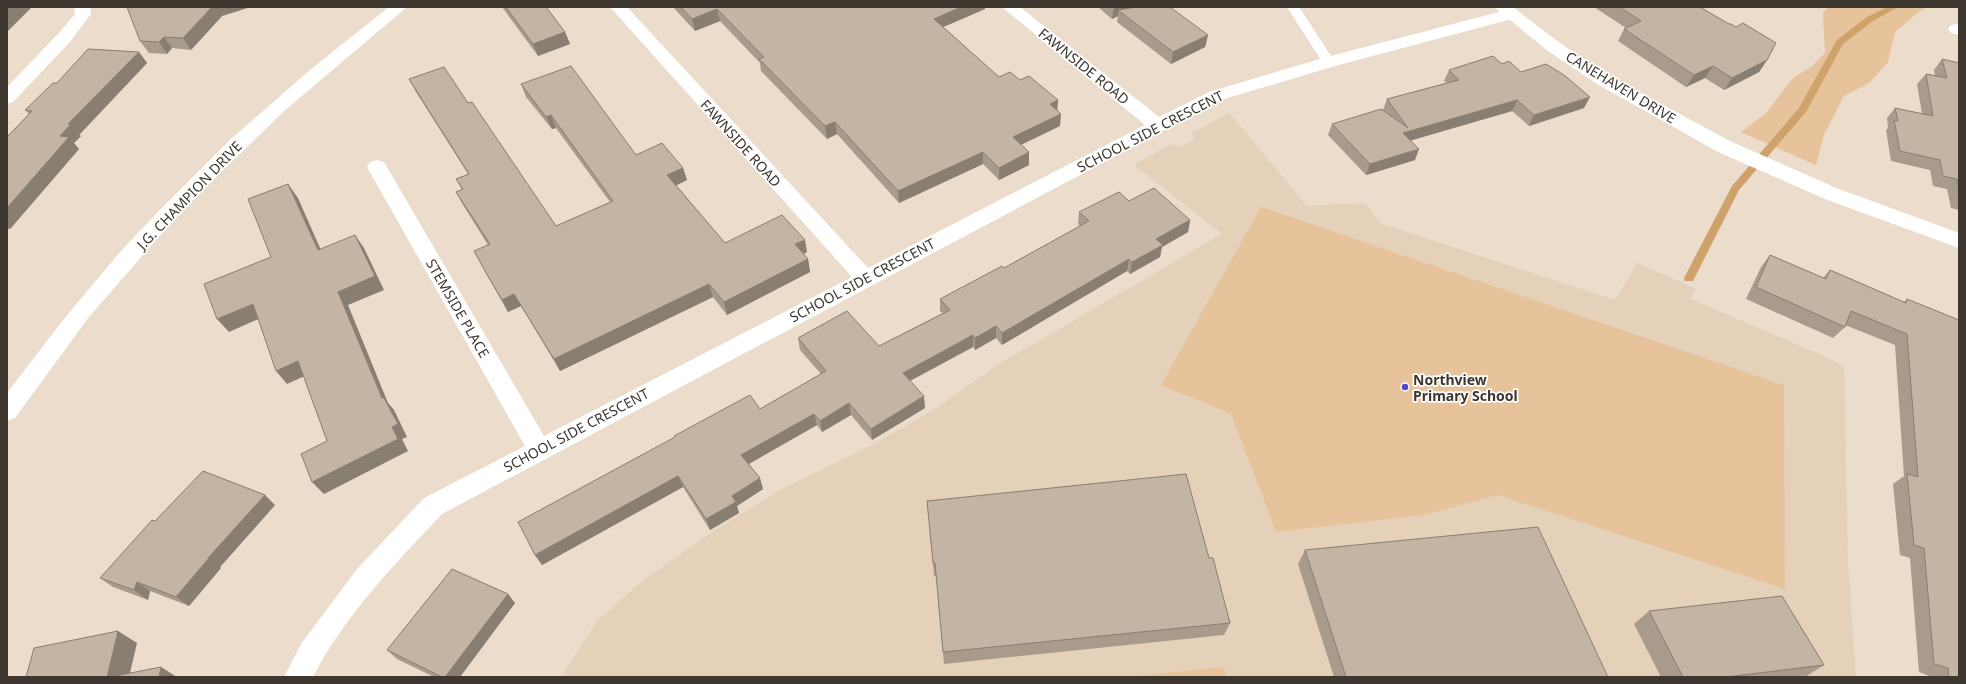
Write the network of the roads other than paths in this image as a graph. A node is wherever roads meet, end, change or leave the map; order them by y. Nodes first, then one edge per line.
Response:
1 (82, 7) edge
2 (399, 7) edge
3 (618, 7) edge
4 (1010, 7) edge
5 (1293, 7) edge
6 (1506, 10) edge
7 (1329, 62) junction
8 (7, 98) edge
9 (1158, 126) junction
10 (377, 167) dead end
11 (1959, 241) edge
12 (865, 278) junction
13 (7, 411) edge
14 (539, 449) junction
15 (298, 677) edge

1 - 8 street
2 - 13 street, J.G. CHAMPION DRIVE
3 - 12 street, FAWNSIDE ROAD
4 - 9 street, FAWNSIDE ROAD
5 - 7 lane
6 - 7 street, SCHOOL SIDE CRESCENT
6 - 11 street, CANEHAVEN DRIVE
7 - 9 street, SCHOOL SIDE CRESCENT
9 - 12 street, SCHOOL SIDE CRESCENT
10 - 14 street, STEMSIDE PLACE
12 - 14 street, SCHOOL SIDE CRESCENT
14 - 15 street, SCHOOL SIDE CRESCENT

